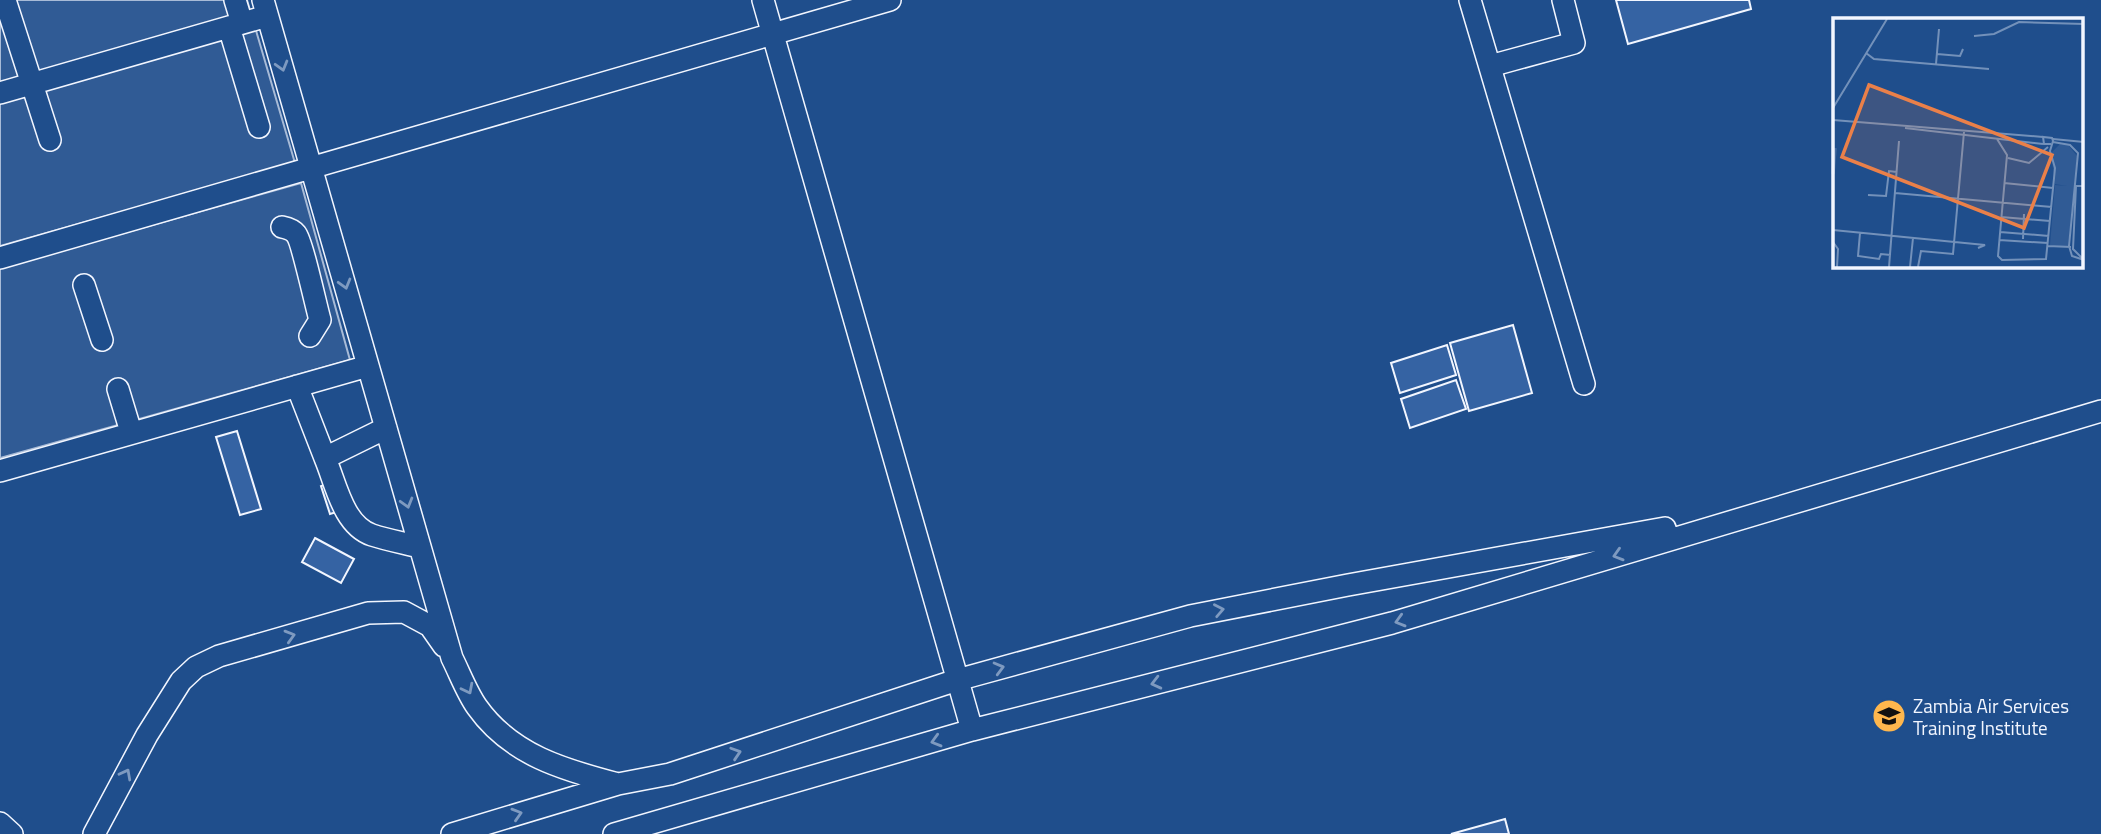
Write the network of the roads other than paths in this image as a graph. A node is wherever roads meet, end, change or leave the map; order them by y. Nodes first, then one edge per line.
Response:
1 (5, 0) edge
2 (235, 0) edge
3 (763, 0) edge
4 (890, 0) edge
5 (1470, 0) edge
6 (1563, 0) edge
7 (265, 8) edge
8 (236, 25) junction
9 (772, 35) junction
10 (1490, 66) junction
11 (32, 83) junction
12 (0, 93) edge
13 (258, 127) dead end
14 (50, 140) dead end
15 (312, 169) junction
16 (282, 227) dead end
17 (0, 258) edge
18 (84, 285) dead end
19 (310, 337) dead end
20 (102, 340) dead end
21 (368, 366) junction
22 (1584, 384) dead end
23 (297, 386) junction
24 (118, 388) dead end
25 (2101, 411) edge
26 (386, 428) junction
27 (131, 432) junction
28 (325, 458) junction
29 (0, 471) edge
30 (1824, 493) junction
31 (420, 547) junction
32 (452, 658) junction
33 (957, 680) junction
34 (972, 730) junction
35 (618, 784) junction
36 (0, 823) edge
37 (12, 834) edge
38 (94, 834) edge
39 (452, 834) edge
40 (614, 834) edge

1 - 11 lane
2 - 8 lane
3 - 9 lane
4 - 9 lane
5 - 10 lane
6 - 10 lane
7 - 8 lane
7 -> 15 lane
8 - 11 lane
8 - 13 lane
9 - 15 lane
9 - 33 lane
10 - 22 lane
11 - 12 lane
11 - 14 lane
15 - 17 lane
15 -> 21 lane
16 - 19 lane
18 - 20 lane
21 - 23 lane
21 - 26 lane
23 - 27 lane
23 - 28 lane
24 - 27 lane
25 - 30 lane
26 - 28 lane
26 -> 31 lane
27 - 29 lane
28 - 31 lane
33 -> 30 lane
30 -> 34 lane
31 - 32 lane
32 -> 35 lane
38 -> 32 lane
33 - 34 lane
35 -> 33 lane
34 -> 40 lane
39 -> 35 lane
36 - 37 lane

